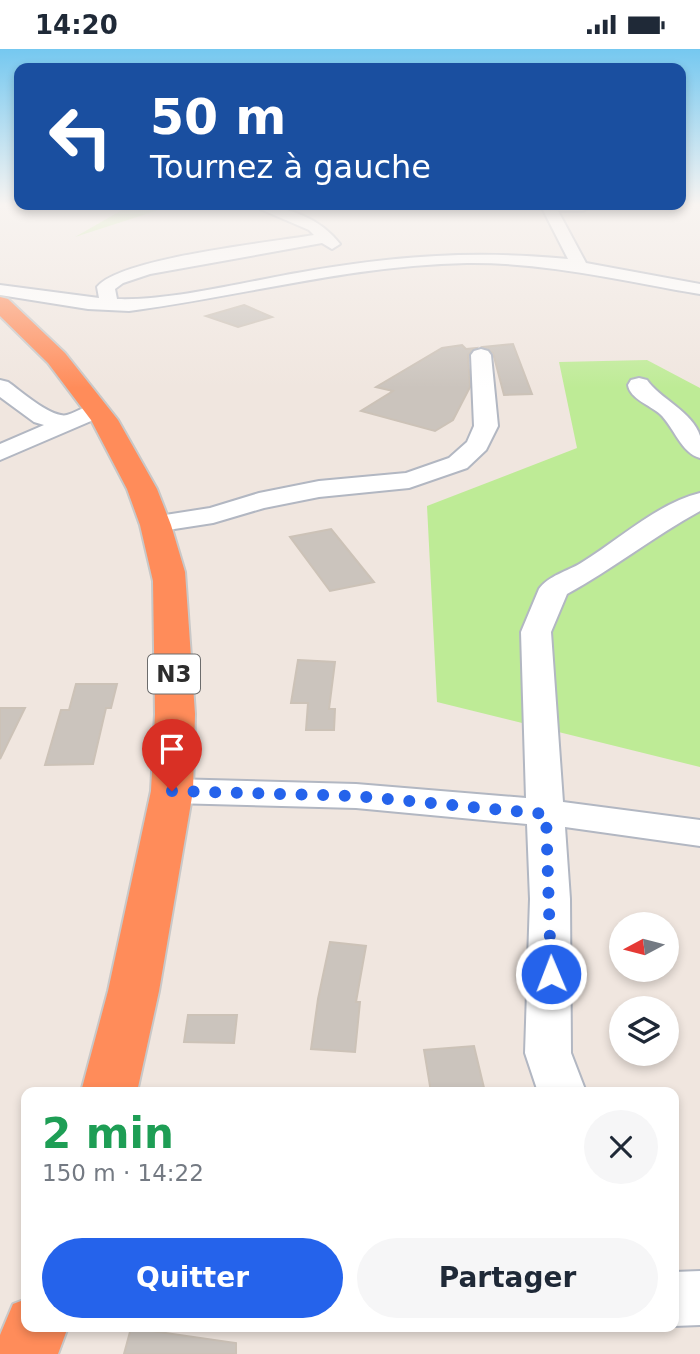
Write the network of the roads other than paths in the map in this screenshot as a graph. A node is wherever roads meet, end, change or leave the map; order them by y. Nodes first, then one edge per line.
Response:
1 (158, 267) edge
2 (371, 267) edge
3 (563, 267) edge
4 (361, 268) joint
5 (0, 289) edge
6 (700, 289) edge
7 (0, 305) edge
8 (109, 305) junction
9 (481, 355) dead end
10 (639, 385) dead end
11 (0, 387) edge
12 (81, 417) junction
13 (700, 451) edge
14 (0, 453) edge
15 (700, 501) edge
16 (155, 524) junction
17 (172, 791) junction
18 (546, 814) junction
19 (700, 833) edge
20 (110, 1087) edge
21 (560, 1087) edge
22 (700, 1298) edge
23 (679, 1299) edge
24 (34, 1332) edge
25 (25, 1354) edge

1 - 8 street
2 - 4 street
3 - 6 street
4 - 8 street
5 - 8 street
7 - 12 highway, N3
9 - 16 street
10 - 13 street
11 - 12 street
12 - 14 street
12 - 16 highway, N3
15 - 18 street
16 - 17 highway, N3
17 - 18 street
17 - 20 highway, N3
18 - 19 street
18 - 21 street
22 - 23 street
24 - 25 highway

